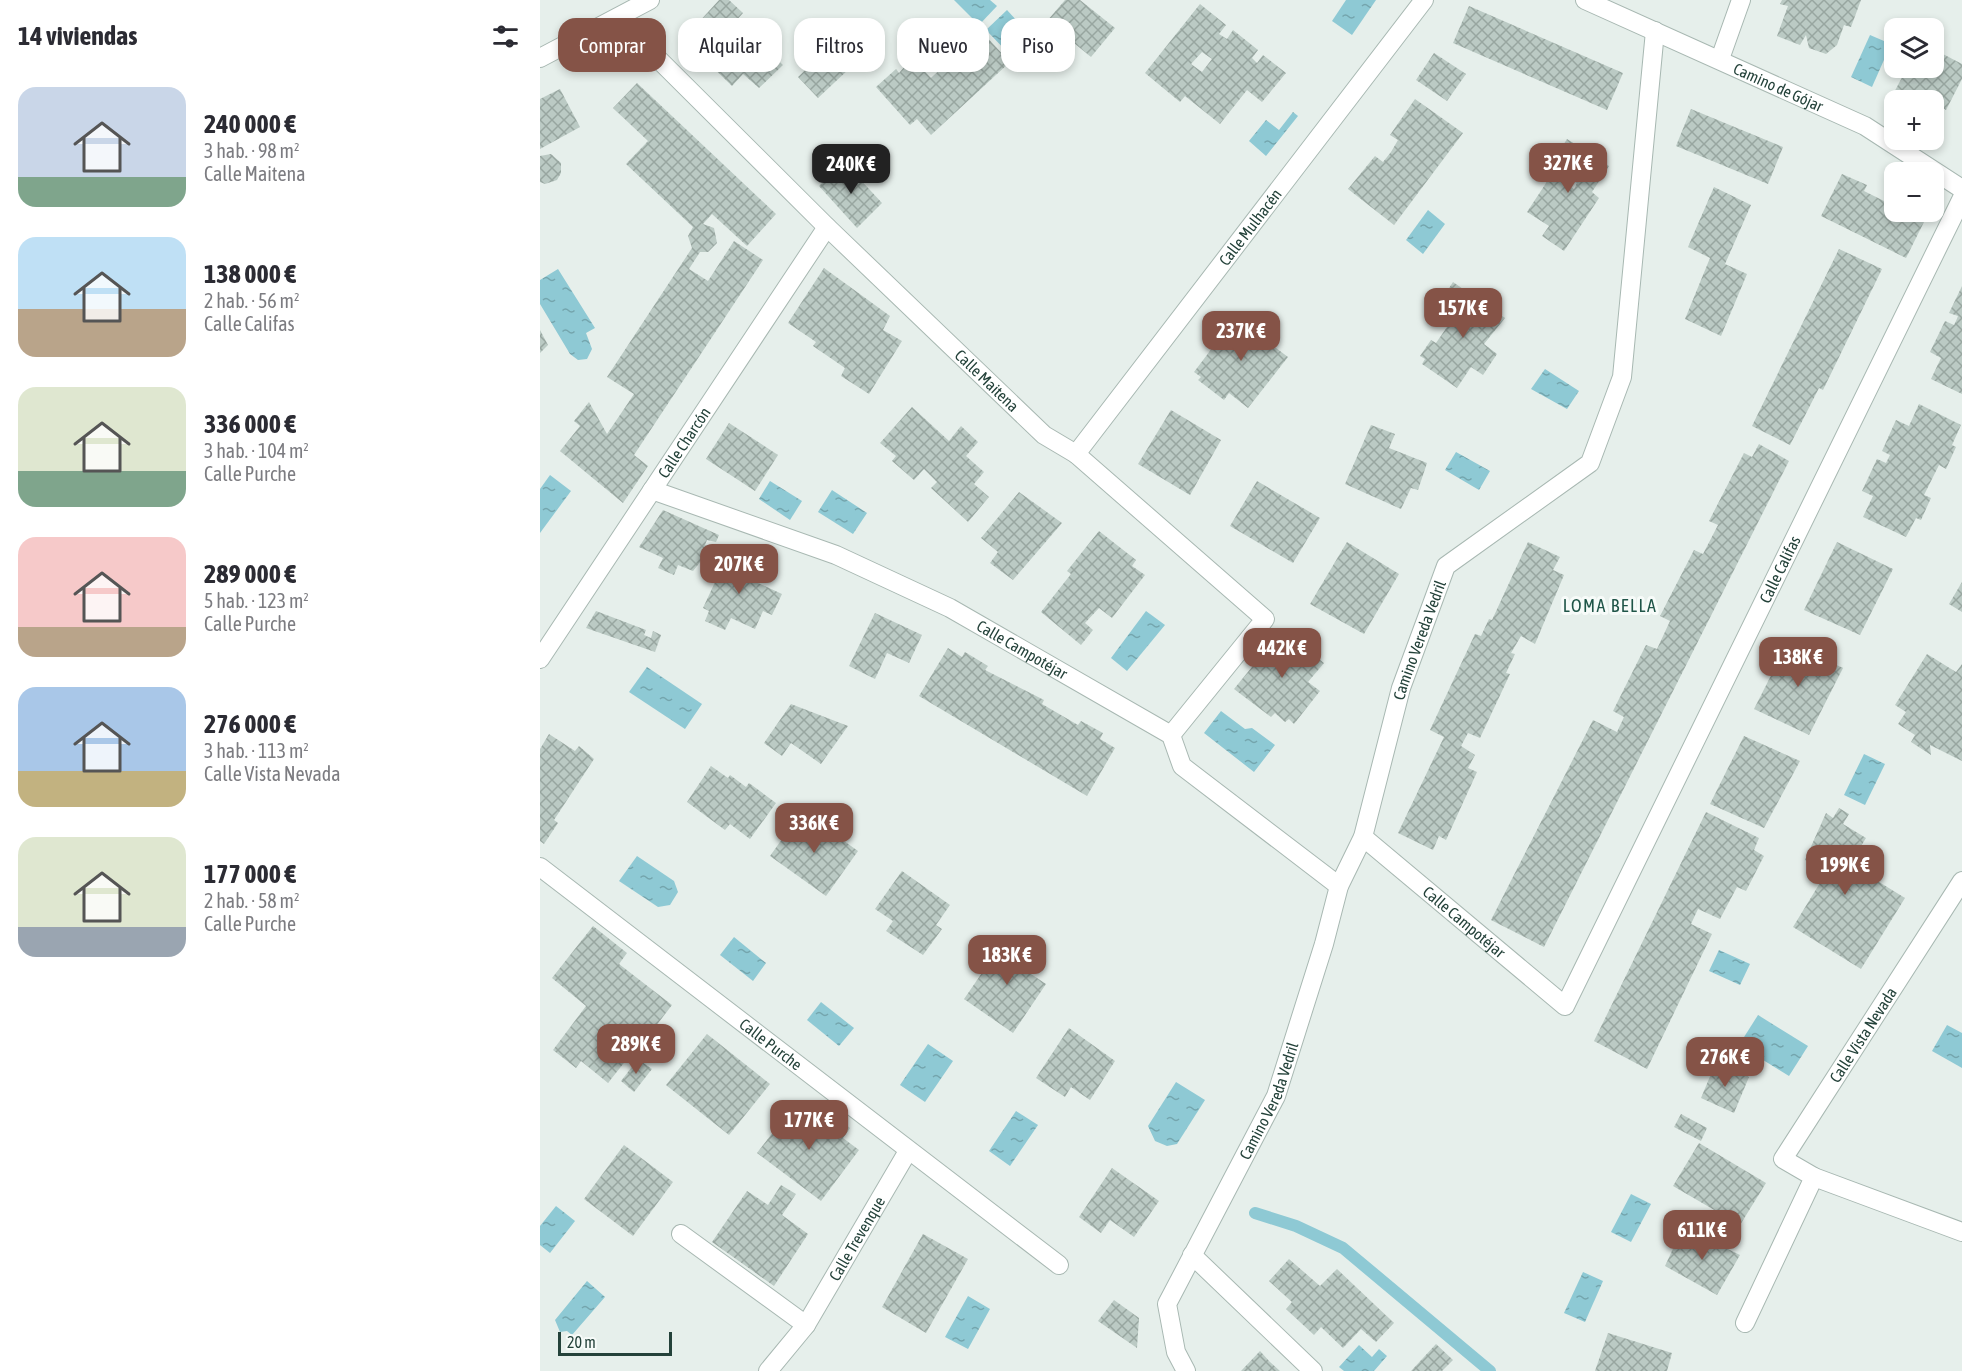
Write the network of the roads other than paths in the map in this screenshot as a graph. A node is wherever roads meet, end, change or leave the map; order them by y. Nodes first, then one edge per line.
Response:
1 (650, 0) edge
2 (1424, 0) edge
3 (1585, 0) edge
4 (1741, 0) edge
5 (617, 18) edge
6 (1654, 31) junction
7 (558, 49) edge
8 (540, 58) edge
9 (1720, 59) junction
10 (666, 67) edge
11 (1962, 189) edge
12 (1962, 198) edge
13 (827, 227) junction
14 (1076, 454) junction
15 (652, 490) junction
16 (540, 658) edge
17 (1171, 735) junction
18 (1363, 837) junction
19 (540, 867) edge
20 (1962, 882) edge
21 (1339, 886) junction
22 (1565, 1006) joint
23 (908, 1151) junction
24 (1814, 1177) junction
25 (1962, 1232) edge
26 (681, 1234) dead end
27 (1192, 1255) junction
28 (1059, 1264) dead end
29 (1745, 1323) dead end
30 (806, 1325) junction
31 (768, 1371) edge
32 (1186, 1371) edge
33 (1313, 1371) edge

1 - 5 street
2 - 14 street, Calle Mulhacén
3 - 6 street, Camino de Gójar
4 - 9 street
6 - 9 street, Camino de Gójar
6 - 18 street, Camino Vereda Vedril
7 - 8 street
9 - 11 street, Camino de Gójar
10 - 13 street, Calle Maitena
12 - 22 street, Calle Califas
13 - 14 street, Calle Maitena
13 - 15 street, Calle Charcón
14 - 17 street, Calle Maitena
15 - 16 street, Calle Charcón
15 - 17 street, Calle Campotéjar
17 - 21 street
18 - 21 street, Camino Vereda Vedril
18 - 22 street, Calle Campotéjar
19 - 23 street, Calle Purche
20 - 24 street, Calle Vista Nevada
21 - 27 street, Camino Vereda Vedril
23 - 28 street, Calle Purche
23 - 30 street, Calle Trevenque
24 - 25 street, Calle Vista Nevada
24 - 29 street
26 - 30 street
27 - 32 street, Camino Vereda Vedril
27 - 33 street
30 - 31 street, Calle Trevenque

